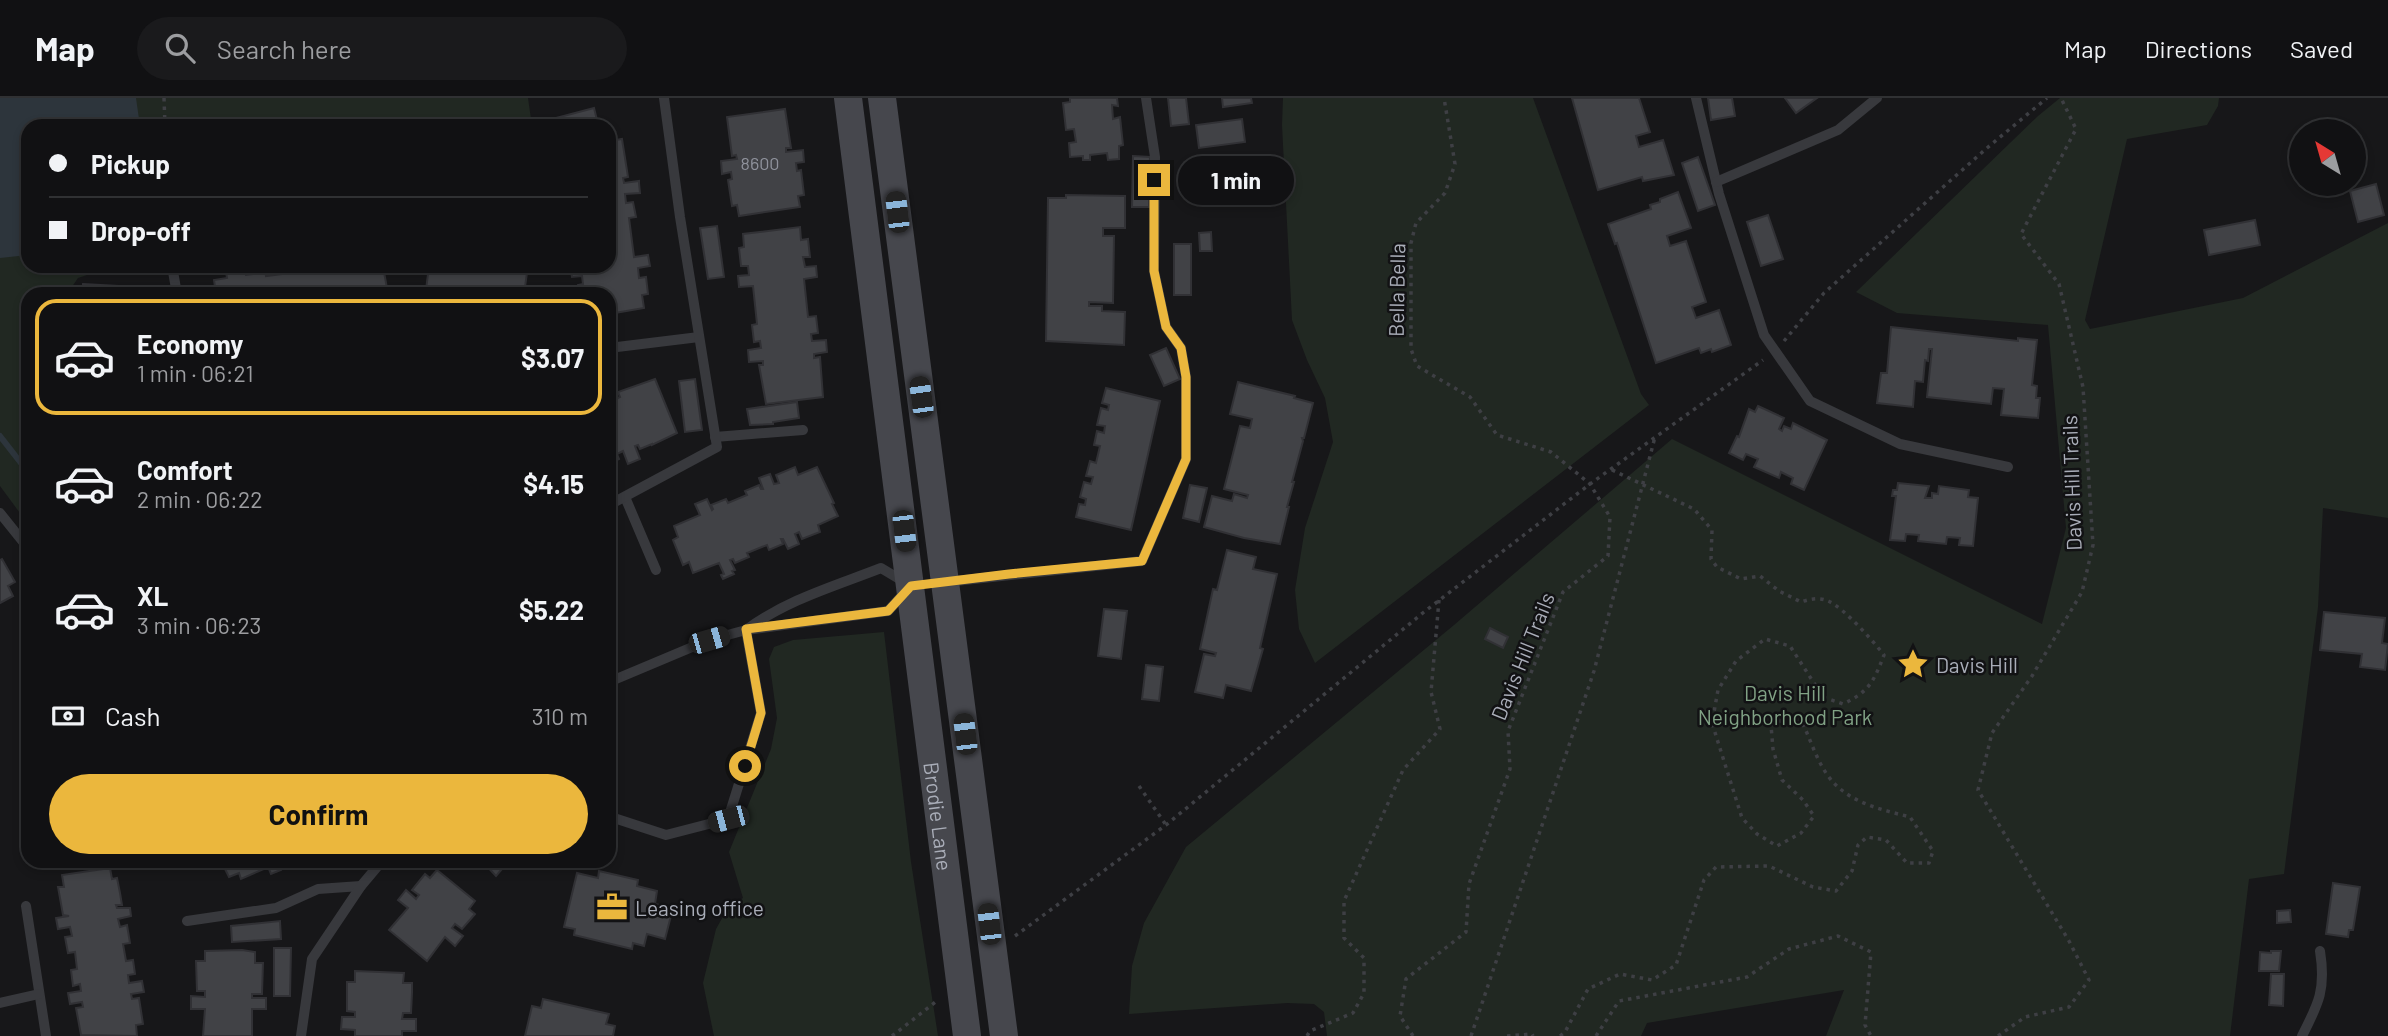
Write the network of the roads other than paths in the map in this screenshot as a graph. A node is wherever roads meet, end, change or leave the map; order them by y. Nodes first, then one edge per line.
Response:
1 (664, 98) edge
2 (848, 98) edge
3 (882, 98) edge
4 (1146, 98) edge
5 (1696, 98) edge
6 (1877, 98) edge
7 (1716, 182) junction
8 (699, 337) junction
9 (616, 347) edge
10 (803, 430) dead end
11 (715, 437) junction
12 (2008, 467) dead end
13 (625, 497) junction
14 (616, 502) edge
15 (0, 513) edge
16 (21, 539) edge
17 (656, 570) dead end
18 (945, 582) junction
19 (911, 586) junction
20 (746, 629) junction
21 (616, 679) edge
22 (616, 819) edge
23 (376, 868) edge
24 (361, 886) junction
25 (26, 906) dead end
26 (187, 921) dead end
27 (2320, 951) dead end
28 (39, 994) junction
29 (0, 1003) edge
30 (46, 1036) edge
31 (301, 1036) edge
32 (967, 1036) edge
33 (1004, 1036) edge
34 (2302, 1036) edge

1 - 8 lane
2 - 19 main road, Brodie Lane
3 - 18 main road, Brodie Lane
4 - 18 lane
5 - 7 lane
6 - 7 lane
7 - 12 lane
8 - 9 lane
8 - 11 lane
10 - 11 lane
11 - 13 lane
13 - 14 lane
13 - 17 lane
15 - 16 lane
18 - 19 main road
18 - 33 main road, Brodie Lane
19 - 20 lane
19 - 20 lane
19 - 32 main road, Brodie Lane
20 - 21 lane
20 - 22 lane
23 - 24 lane
24 - 26 lane
24 - 31 lane
25 - 28 lane
27 - 34 lane
28 - 29 lane
28 - 30 lane

